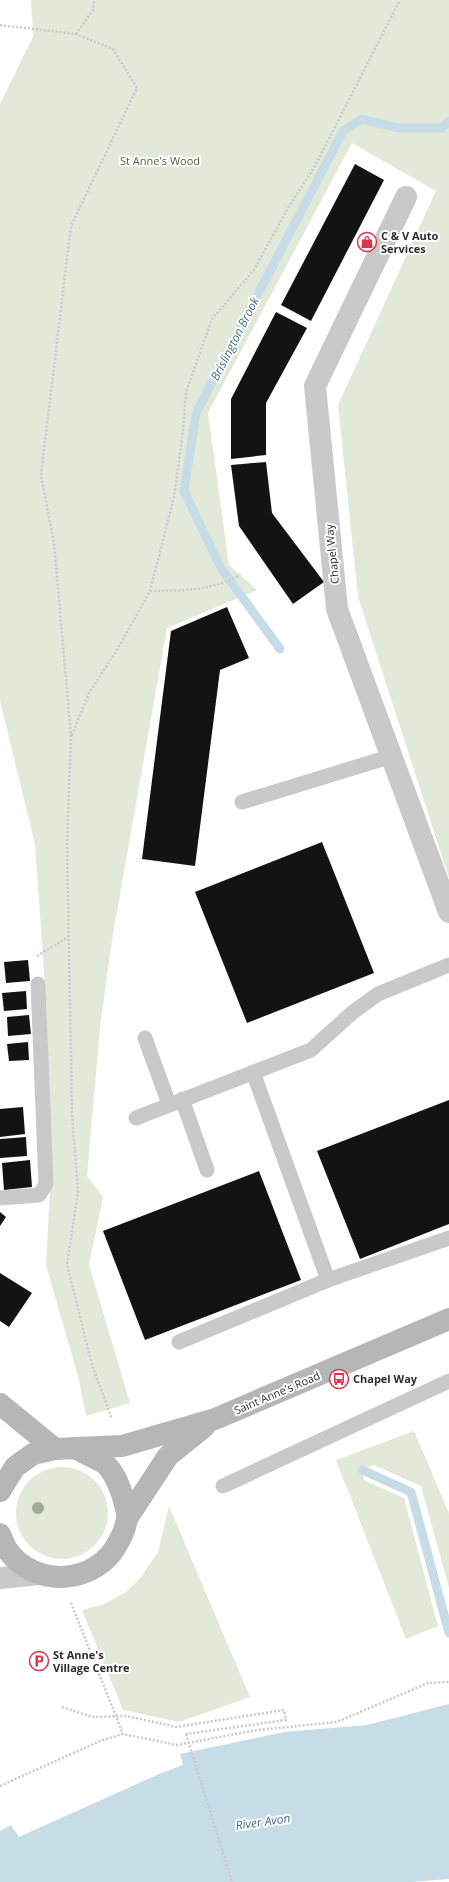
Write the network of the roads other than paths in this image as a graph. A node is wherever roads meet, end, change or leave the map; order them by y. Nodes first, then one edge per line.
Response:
1 (406, 198) dead end
2 (392, 756) junction
3 (242, 802) dead end
4 (449, 912) edge
5 (449, 965) edge
6 (38, 984) dead end
7 (145, 1038) dead end
8 (253, 1072) junction
9 (176, 1101) junction
10 (136, 1118) dead end
11 (207, 1170) dead end
12 (0, 1198) edge
13 (449, 1238) edge
14 (328, 1280) junction
15 (449, 1319) edge
16 (179, 1342) dead end
17 (449, 1381) edge
18 (0, 1404) edge
19 (215, 1419) junction
20 (77, 1449) junction
21 (55, 1450) junction
22 (1, 1486) edge
23 (223, 1486) dead end
24 (128, 1517) junction
25 (0, 1534) edge
26 (40, 1574) junction
27 (0, 1578) edge

1 - 2 street, Chapel Way
2 - 3 lane
2 - 4 street, Chapel Way
5 - 8 lane
6 - 12 lane
7 - 9 lane
8 - 9 lane
8 - 14 lane
9 - 10 lane
9 - 11 lane
13 - 14 lane
14 - 16 lane
15 - 19 street, Saint Anne's Road
17 - 23 lane
18 - 21 street
19 - 20 street, Saint Anne's Road
19 - 24 street, Saint Anne's Road
20 - 21 street, Saint Anne's Road
20 - 24 street
21 - 22 street, Saint Anne's Road
24 - 26 street, Saint Anne's Road
25 - 26 street
26 - 27 street

